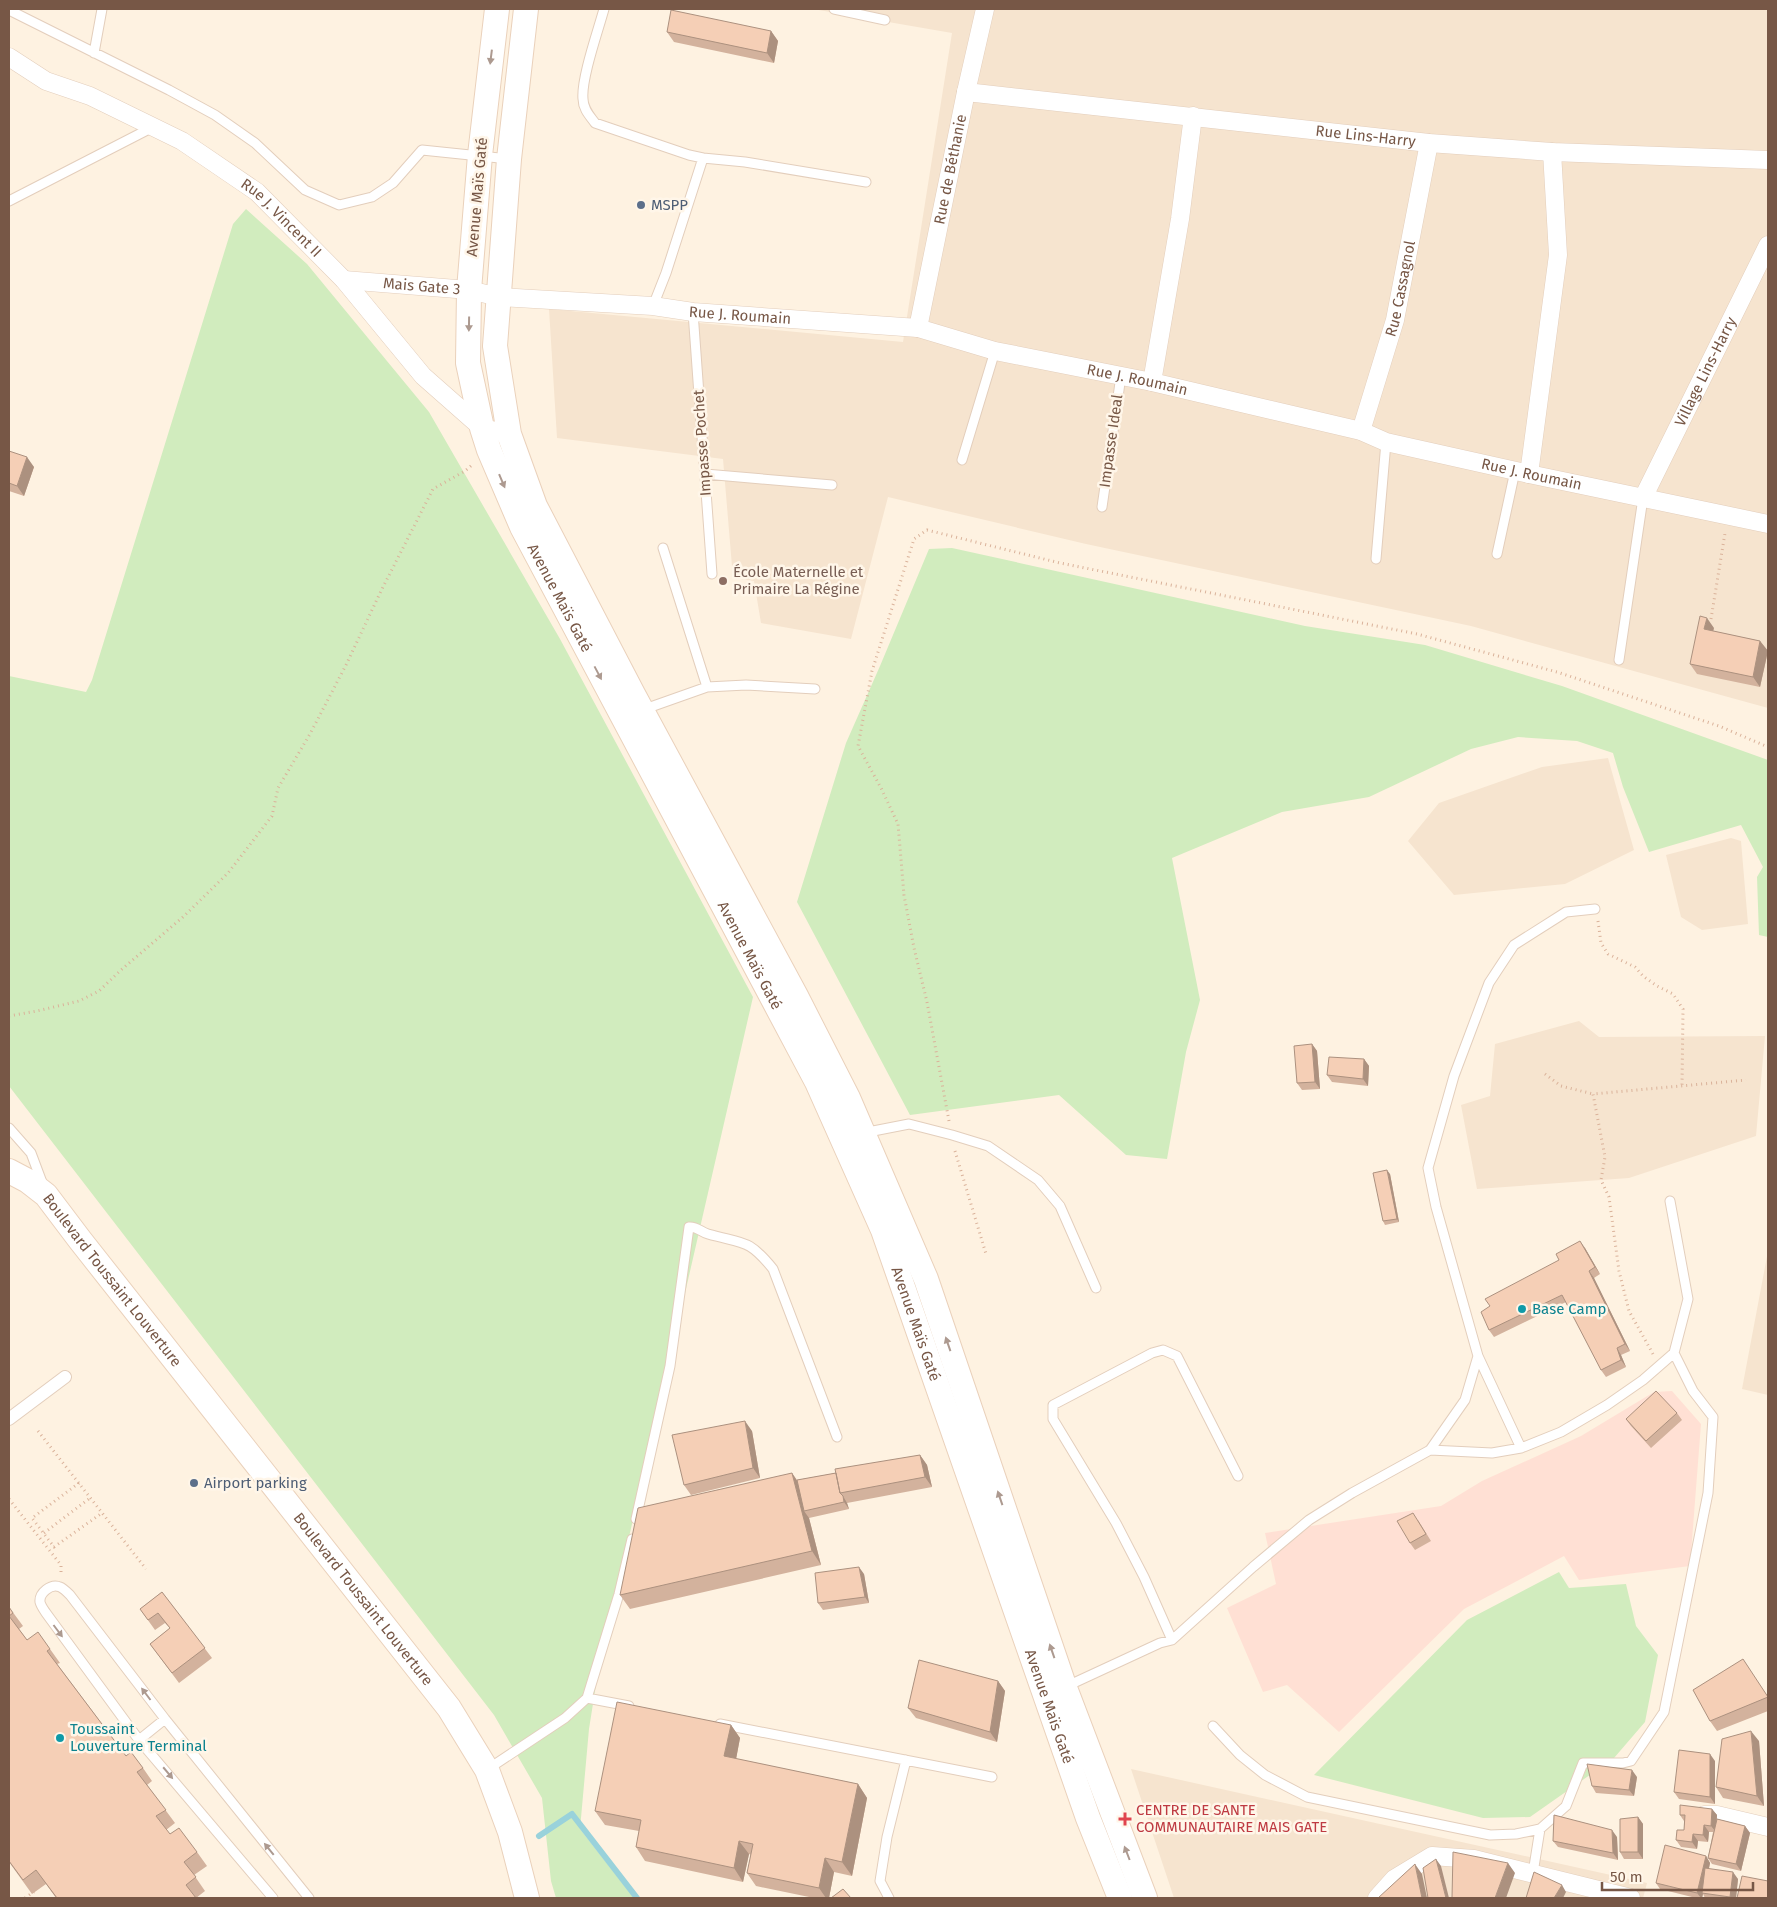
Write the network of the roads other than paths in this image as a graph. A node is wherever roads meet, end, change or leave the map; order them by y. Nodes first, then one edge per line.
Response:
1 (102, 9) edge
2 (497, 9) edge
3 (526, 9) edge
4 (604, 9) edge
5 (834, 9) edge
6 (985, 9) edge
7 (9, 10) edge
8 (885, 20) dead end
9 (94, 53) junction
10 (9, 57) edge
11 (966, 92) junction
12 (1193, 116) junction
13 (152, 127) junction
14 (1429, 143) junction
15 (1552, 152) junction
16 (480, 155) junction
17 (703, 158) junction
18 (509, 159) junction
19 (1768, 160) edge
20 (866, 182) dead end
21 (9, 201) edge
22 (1768, 245) edge
23 (344, 280) junction
24 (469, 290) junction
25 (498, 297) junction
26 (653, 306) junction
27 (693, 312) junction
28 (918, 328) junction
29 (995, 351) junction
30 (1121, 376) junction
31 (1152, 382) junction
32 (482, 428) junction
33 (1360, 431) junction
34 (509, 434) junction
35 (1386, 442) junction
36 (962, 460) dead end
37 (1522, 473) junction
38 (705, 474) junction
39 (832, 484) dead end
40 (1643, 498) junction
41 (1102, 507) dead end
42 (1768, 524) edge
43 (663, 548) dead end
44 (1496, 554) dead end
45 (1376, 559) dead end
46 (712, 574) dead end
47 (1619, 660) dead end
48 (707, 686) junction
49 (815, 689) dead end
50 (642, 710) junction
51 (1595, 908) road end
52 (9, 1128) edge
53 (863, 1133) junction
54 (9, 1172) edge
55 (46, 1195) junction
56 (1670, 1201) dead end
57 (1096, 1288) dead end
58 (1674, 1353) junction
59 (1478, 1356) junction
60 (65, 1377) dead end
61 (9, 1419) edge
62 (837, 1437) dead end
63 (1521, 1448) junction
64 (1430, 1450) junction
65 (1238, 1476) dead end
66 (1172, 1640) junction
67 (1056, 1692) junction
68 (587, 1698) junction
69 (635, 1707) edge
70 (165, 1719) junction
71 (712, 1722) edge
72 (1213, 1726) dead end
73 (139, 1740) junction
74 (906, 1760) junction
75 (487, 1770) junction
76 (992, 1777) dead end
77 (1704, 1815) edge
78 (1768, 1827) edge
79 (1540, 1829) junction
80 (1533, 1873) junction
81 (273, 1898) edge
82 (308, 1898) edge
83 (527, 1898) edge
84 (889, 1898) edge
85 (1120, 1898) edge
86 (1145, 1898) edge
87 (1377, 1898) edge
88 (1631, 1898) edge

1 - 9 lane
2 -> 16 main road, Avenue Maïs Gaté
3 - 18 main road, Avenue Maïs Gaté
4 - 17 lane
5 - 8 lane
6 - 11 street, Rue de Béthanie
7 - 9 lane
9 - 16 lane
10 - 13 street, Rue J. Vincent II
11 - 12 street, Rue Lins-Harry
11 - 28 street, Rue de Béthanie
12 - 14 street, Rue Lins-Harry
12 - 31 street
13 - 21 lane
13 - 23 street, Rue J. Vincent II
14 - 15 street, Rue Lins-Harry
14 - 33 street, Rue Cassagnol
15 - 19 street, Rue Lins-Harry
15 - 37 street
16 - 18 lane
16 - 24 main road, Avenue Maïs Gaté
17 - 20 lane
17 - 26 lane
18 - 25 main road, Avenue Maïs Gaté
22 - 40 street, Village Lins-Harry
23 - 24 street, Mais Gate 3
23 - 32 street, Rue J. Vincent II
24 - 25 street, Mais Gate 3
24 -> 32 main road, Avenue Maïs Gaté
25 - 26 street, Rue J. Roumain
25 - 34 main road, Avenue Maïs Gaté
26 - 27 street, Rue J. Roumain
27 - 28 street, Rue J. Roumain
27 - 38 lane, Impasse Pochet
28 - 29 street, Rue J. Roumain
29 - 30 street, Rue J. Roumain
29 - 36 lane
30 - 31 street, Rue J. Roumain
30 - 41 lane, Impasse Ideal
31 - 33 street, Rue J. Roumain
32 - 34 street, Rue J. Vincent II
32 -> 67 main road, Avenue Maïs Gaté
33 - 35 street, Rue J. Roumain
34 - 50 main road, Avenue Maïs Gaté
35 - 37 street, Rue J. Roumain
35 - 45 lane
37 - 40 street, Rue J. Roumain
37 - 44 lane
38 - 39 lane
38 - 46 lane, Impasse Pochet
40 - 42 street, Rue J. Roumain
40 - 47 lane
43 - 48 lane
48 - 49 lane
48 - 50 lane
50 - 53 main road, Avenue Maïs Gaté
51 - 59 lane
52 - 55 lane
53 - 57 lane
67 -> 53 main road, Avenue Maïs Gaté
54 - 55 main road, Boulevard Toussaint Louverture
55 - 75 main road, Boulevard Toussaint Louverture
56 - 58 lane
58 - 63 lane
58 - 79 lane
59 - 63 lane
59 - 64 lane
60 - 61 street
62 - 68 lane
63 - 64 lane
64 - 66 lane
65 - 66 lane
66 - 67 lane
67 - 85 main road, Avenue Maïs Gaté
86 -> 67 main road, Avenue Maïs Gaté
68 - 69 lane
68 - 75 lane
70 - 73 lane
70 -> 73 lane
82 -> 70 lane
71 - 74 lane
72 - 79 lane
73 -> 81 lane
74 - 76 lane
74 - 84 lane
75 - 83 main road, Boulevard Toussaint Louverture
77 - 78 street
79 - 80 lane
80 - 87 street
80 - 88 street

